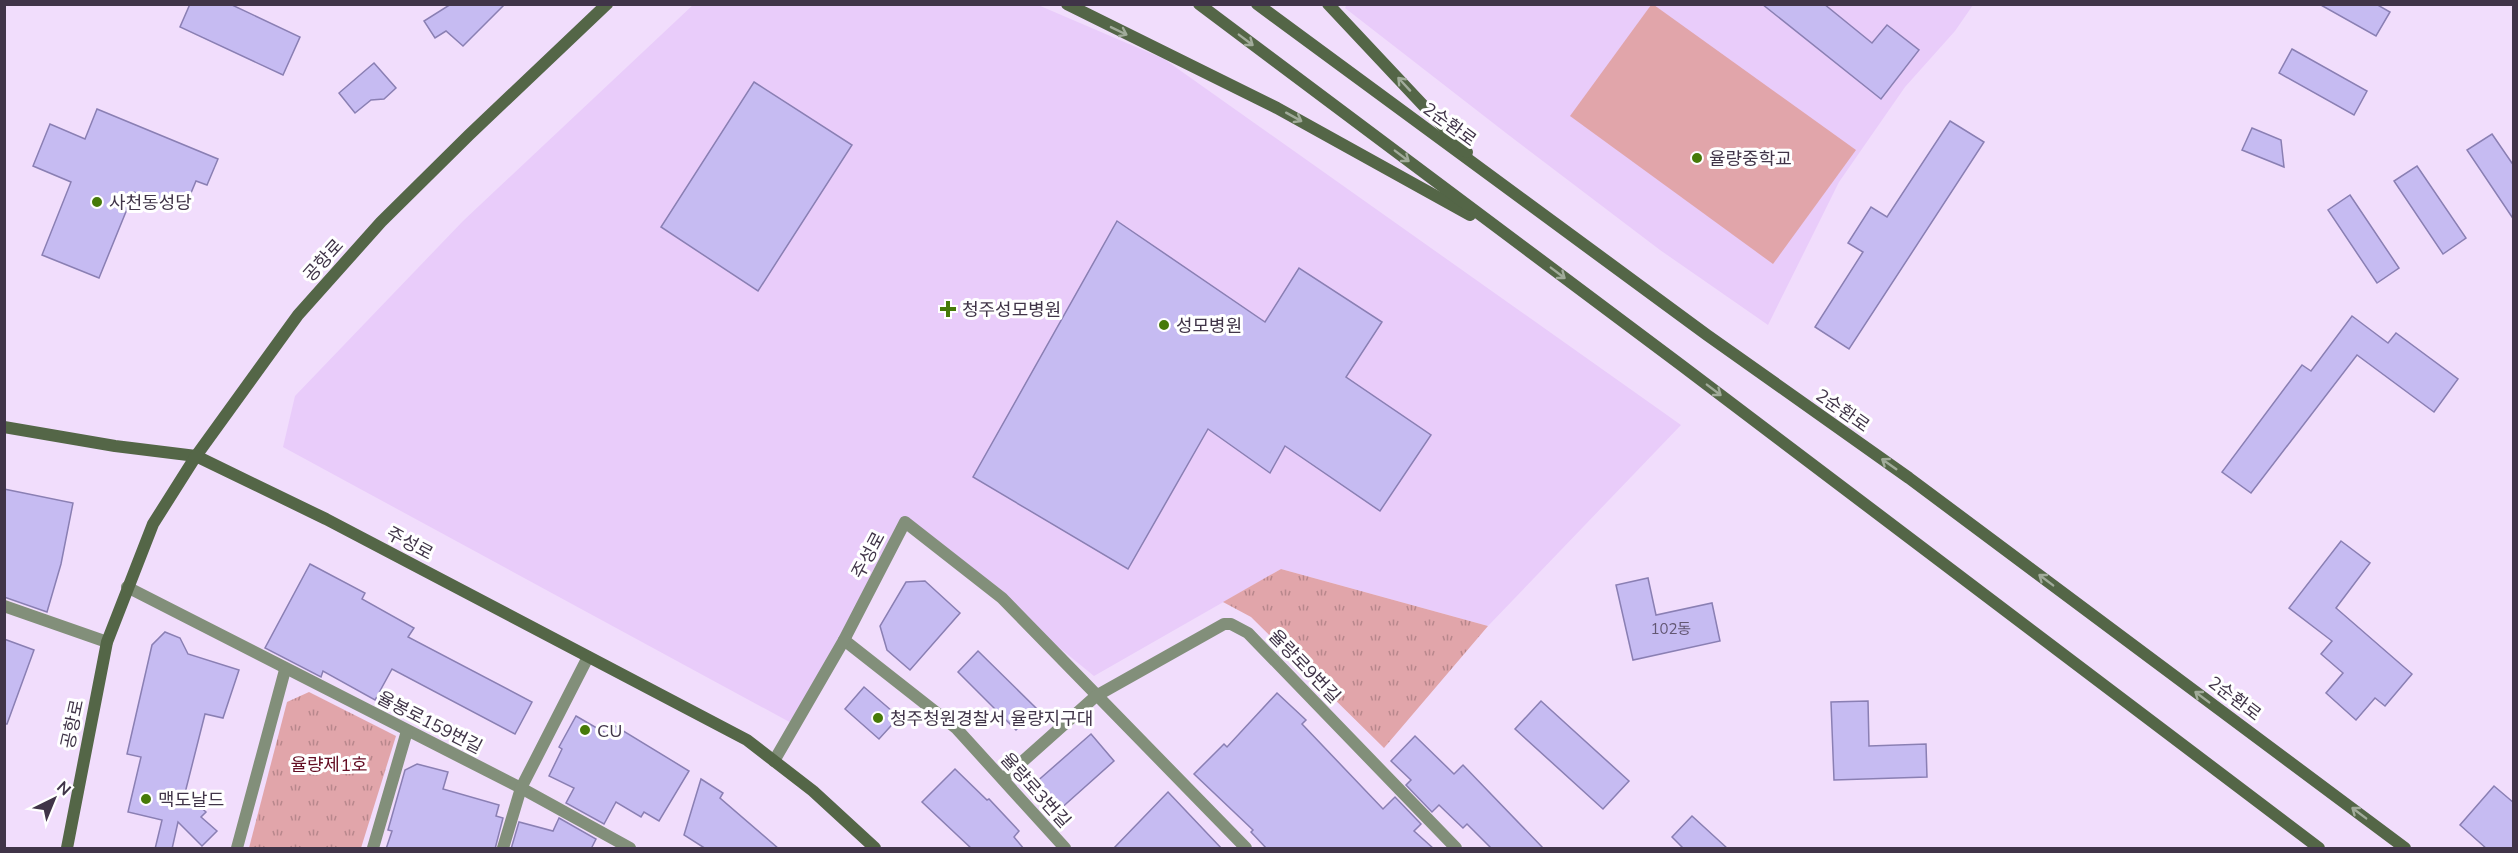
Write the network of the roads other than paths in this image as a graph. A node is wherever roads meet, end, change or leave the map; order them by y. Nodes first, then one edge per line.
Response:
1 (607, 4) edge
2 (1067, 4) edge
3 (1199, 4) edge
4 (1257, 4) edge
5 (1328, 4) edge
6 (1487, 173) junction
7 (1511, 238) junction
8 (4, 427) edge
9 (196, 456) junction
10 (127, 587) junction
11 (4, 606) edge
12 (844, 640) junction
13 (108, 642) junction
14 (588, 657) junction
15 (285, 670) junction
16 (1096, 696) junction
17 (407, 730) junction
18 (774, 761) junction
19 (1004, 779) junction
20 (521, 788) junction
21 (67, 849) edge
22 (237, 849) edge
23 (373, 849) edge
24 (503, 849) edge
25 (630, 849) edge
26 (875, 849) edge
27 (1065, 849) edge
28 (1246, 849) edge
29 (1456, 849) edge
30 (2319, 849) edge
31 (2405, 849) edge

1 - 9 street, 공항로
2 -> 7 street
3 -> 7 street
4 - 6 street, 2순환로
6 -> 5 street
31 -> 6 street, 2순환로
7 -> 30 street
8 - 9 street, 주성로
9 - 10 street, 공항로
9 - 14 street, 주성로
10 - 13 street, 공항로
10 - 15 street
11 - 13 street
12 - 16 street, 주성로
12 - 18 street, 주성로
12 - 19 street, 율량로3번길
13 - 21 street, 공항로
14 - 18 street, 주성로
14 - 20 street
15 - 17 street, 율봉로159번길
15 - 22 street
16 - 19 street
16 - 28 street
16 - 29 street, 율량로9번길
17 - 20 street, 율봉로159번길
17 - 23 street
18 - 26 street, 주성로
19 - 27 street, 율량로3번길
20 - 24 street
20 - 25 street, 율봉로159번길

